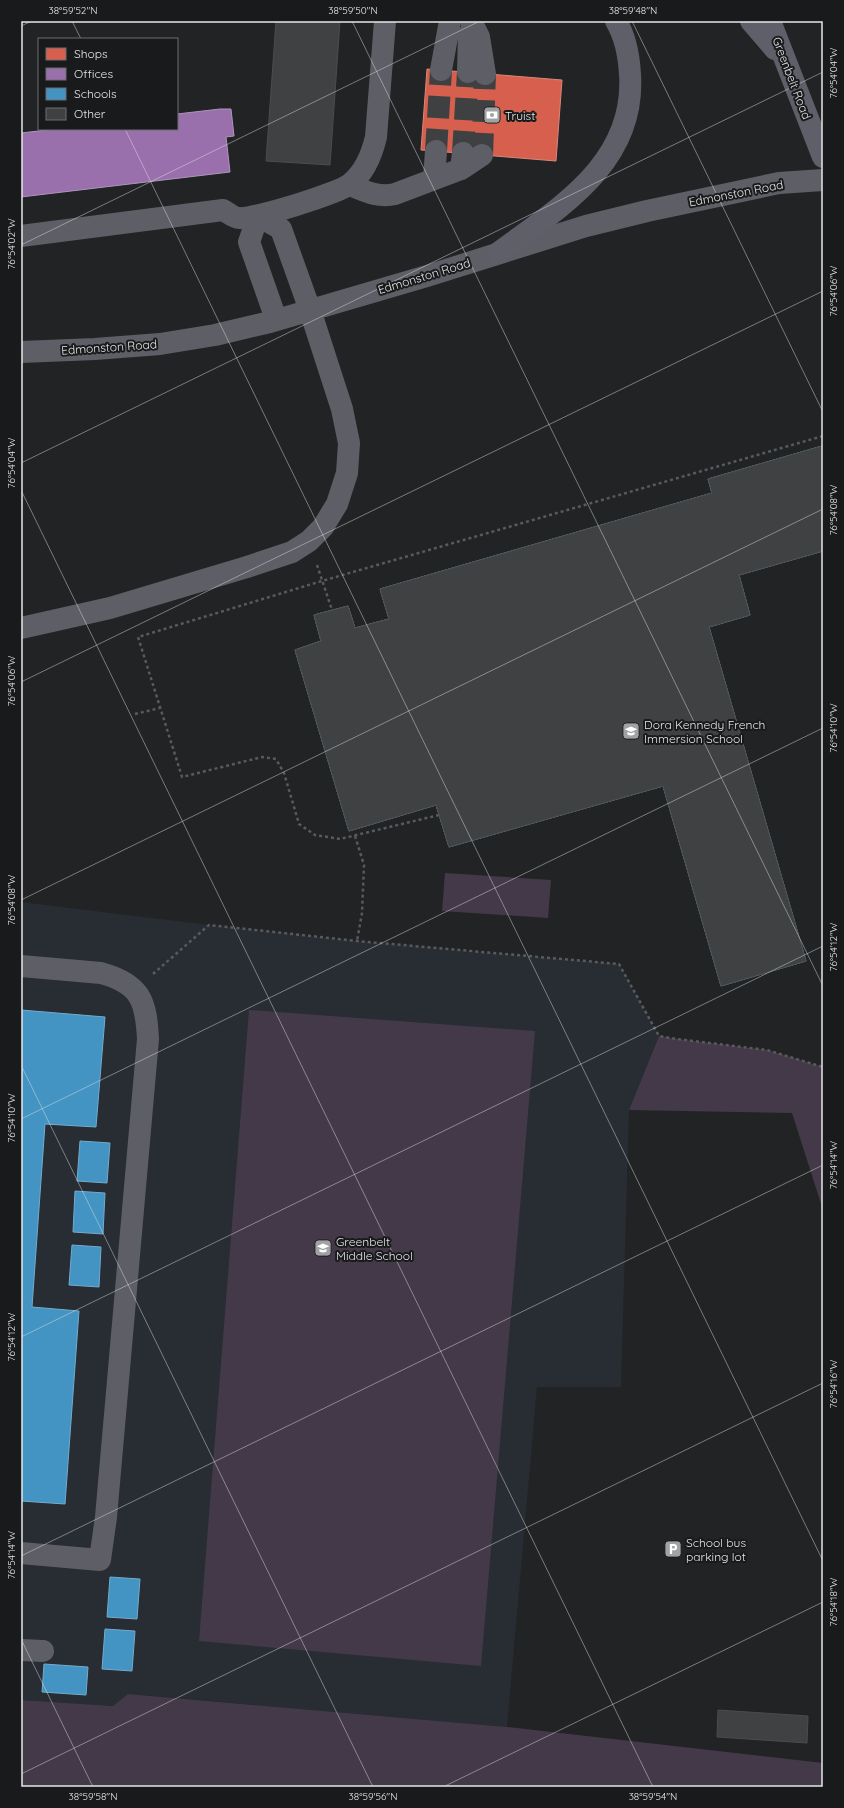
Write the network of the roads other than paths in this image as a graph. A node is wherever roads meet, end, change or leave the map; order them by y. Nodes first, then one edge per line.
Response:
1 (385, 21) edge
2 (450, 21) edge
3 (468, 21) edge
4 (471, 21) edge
5 (616, 21) edge
6 (752, 21) edge
7 (770, 21) edge
8 (786, 62) junction
9 (441, 70) tunnel mouth
10 (436, 151) tunnel mouth
11 (823, 157) edge
12 (469, 159) dead end
13 (434, 179) junction
14 (823, 180) edge
15 (350, 185) junction
16 (258, 216) junction
17 (21, 236) edge
18 (498, 253) junction
19 (310, 310) junction
20 (276, 319) junction
21 (21, 352) edge
22 (21, 628) edge
23 (21, 966) edge
24 (21, 1554) edge
25 (21, 1650) edge
26 (43, 1652) dead end

1 - 15 street
2 - 9 street
3 - 4 street
5 - 18 main road
6 - 8 main road
7 - 8 main road, Greenbelt Road
8 - 11 main road, Greenbelt Road
10 - 13 street
12 - 13 street
13 - 15 street
14 - 18 street, Edmonston Road
15 - 16 street
16 - 17 street
16 - 19 street
16 - 20 street
18 - 19 street, Edmonston Road
19 - 20 street, Edmonston Road
19 - 22 street
20 - 21 street, Edmonston Road
23 - 24 street
25 - 26 street

